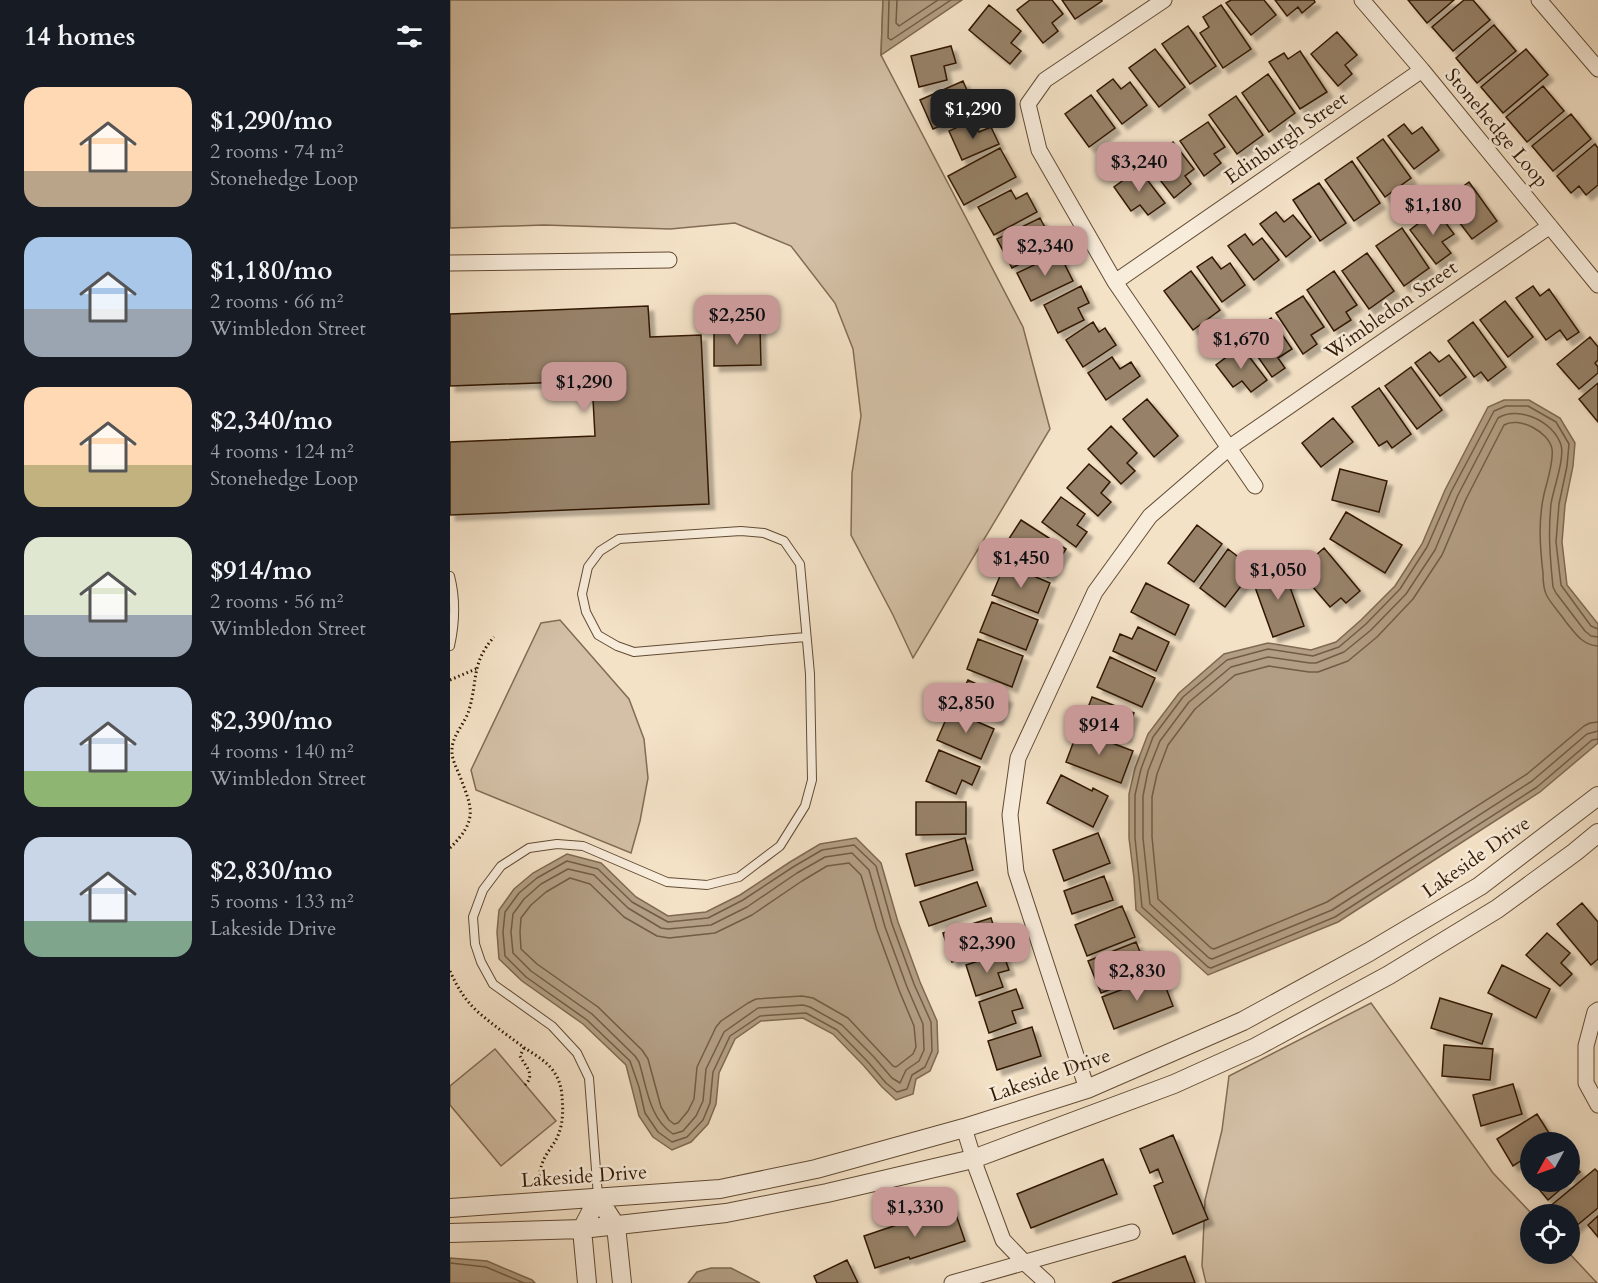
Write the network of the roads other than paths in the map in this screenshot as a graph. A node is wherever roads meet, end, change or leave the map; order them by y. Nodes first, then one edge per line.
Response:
1 (1164, 0) edge
2 (1362, 0) edge
3 (1539, 0) edge
4 (1598, 69) edge
5 (1422, 70) junction
6 (1550, 226) junction
7 (669, 260) dead end
8 (450, 263) edge
9 (1115, 282) junction
10 (1598, 285) edge
11 (1230, 447) junction
12 (1256, 486) dead end
13 (450, 576) edge
14 (806, 637) junction
15 (450, 646) edge
16 (1598, 796) edge
17 (1598, 833) edge
18 (1598, 1010) edge
19 (1088, 1089) junction
20 (1598, 1105) edge
21 (964, 1128) junction
22 (973, 1159) junction
23 (598, 1198) junction
24 (450, 1208) edge
25 (616, 1226) junction
26 (582, 1229) junction
27 (1132, 1232) dead end
28 (450, 1233) edge
29 (1025, 1263) junction
30 (587, 1283) edge
31 (622, 1283) edge
32 (952, 1283) edge
33 (1047, 1283) edge

1 - 9 street
2 - 5 street, Stonehedge Loop
3 - 4 street
5 - 6 street, Stonehedge Loop
5 - 9 street, Edinburgh Street
6 - 10 street, Stonehedge Loop
6 - 11 street, Wimbledon Street
7 - 8 street
9 - 11 street
11 - 12 street
11 - 19 street, Wimbledon Street
13 - 15 lane
14 - 14 lane
14 - 23 lane
16 - 19 street, Lakeside Drive
17 - 22 street
18 - 20 street
19 - 21 street, Lakeside Drive
21 - 22 street
21 - 23 street, Lakeside Drive
22 - 25 street
22 - 29 street
23 - 24 street, Lakeside Drive
23 - 25 street
23 - 26 street
25 - 26 street
25 - 31 street
26 - 28 street
26 - 30 street
27 - 29 street
29 - 32 street
29 - 33 street

